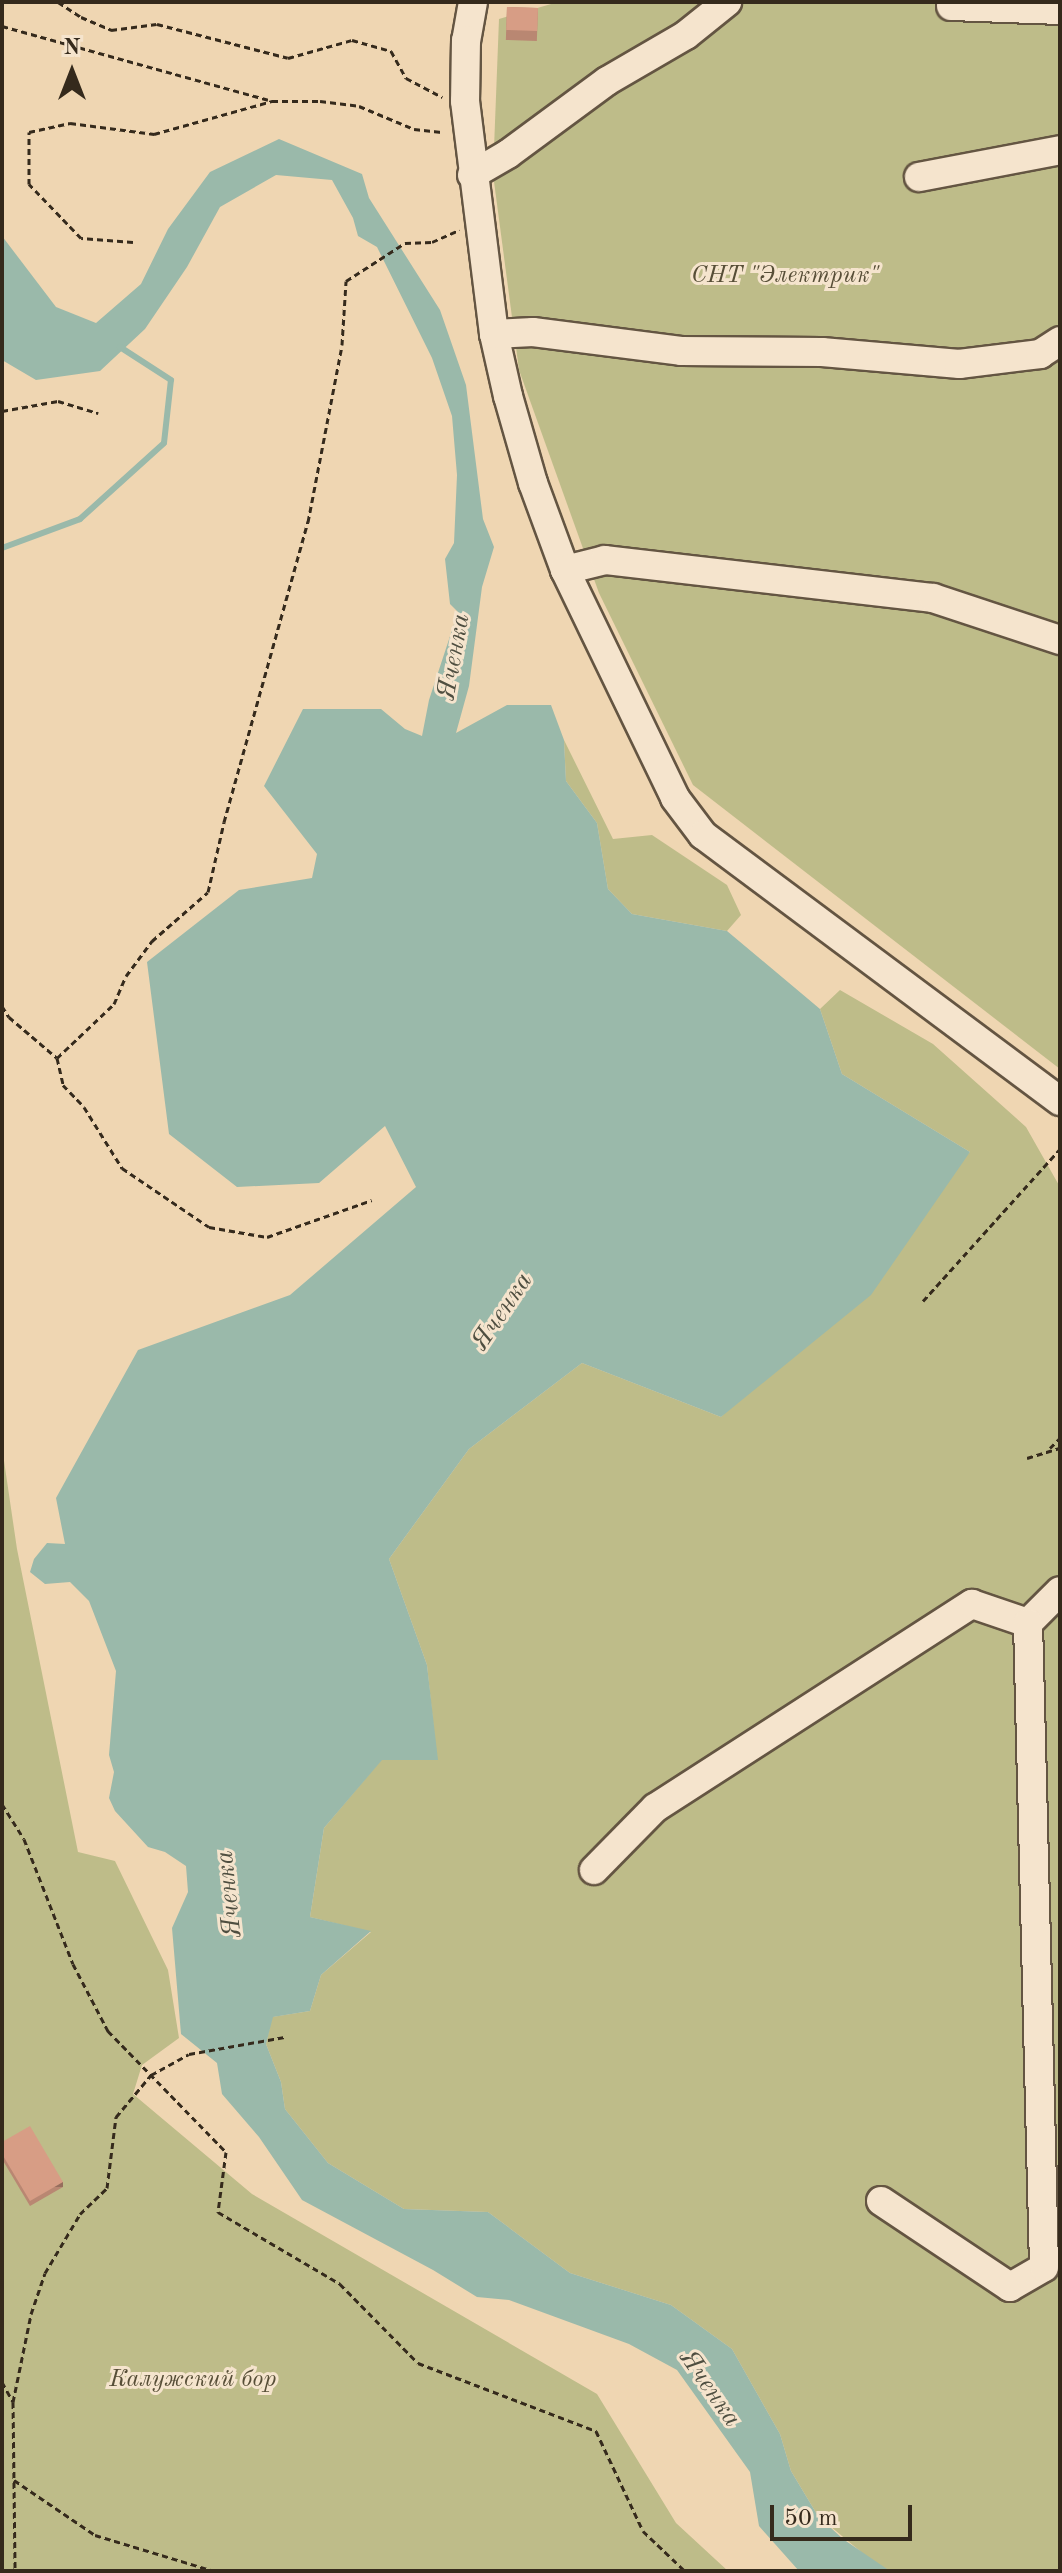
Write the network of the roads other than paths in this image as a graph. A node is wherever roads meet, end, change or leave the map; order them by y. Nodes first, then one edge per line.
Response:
1 (473, 2) edge
2 (727, 2) edge
3 (951, 6) dead end
4 (1060, 10) edge
5 (1060, 150) edge
6 (472, 175) junction
7 (919, 177) dead end
8 (494, 334) junction
9 (1060, 341) edge
10 (565, 570) junction
11 (1060, 640) edge
12 (1060, 1101) edge
13 (1060, 1591) edge
14 (1028, 1623) junction
15 (594, 1870) dead end
16 (881, 2201) dead end

1 - 6 street
2 - 6 street
3 - 4 street
5 - 7 street
6 - 8 street
8 - 9 street
8 - 10 street
10 - 11 street
10 - 12 street
13 - 14 street
14 - 15 street
14 - 16 street

